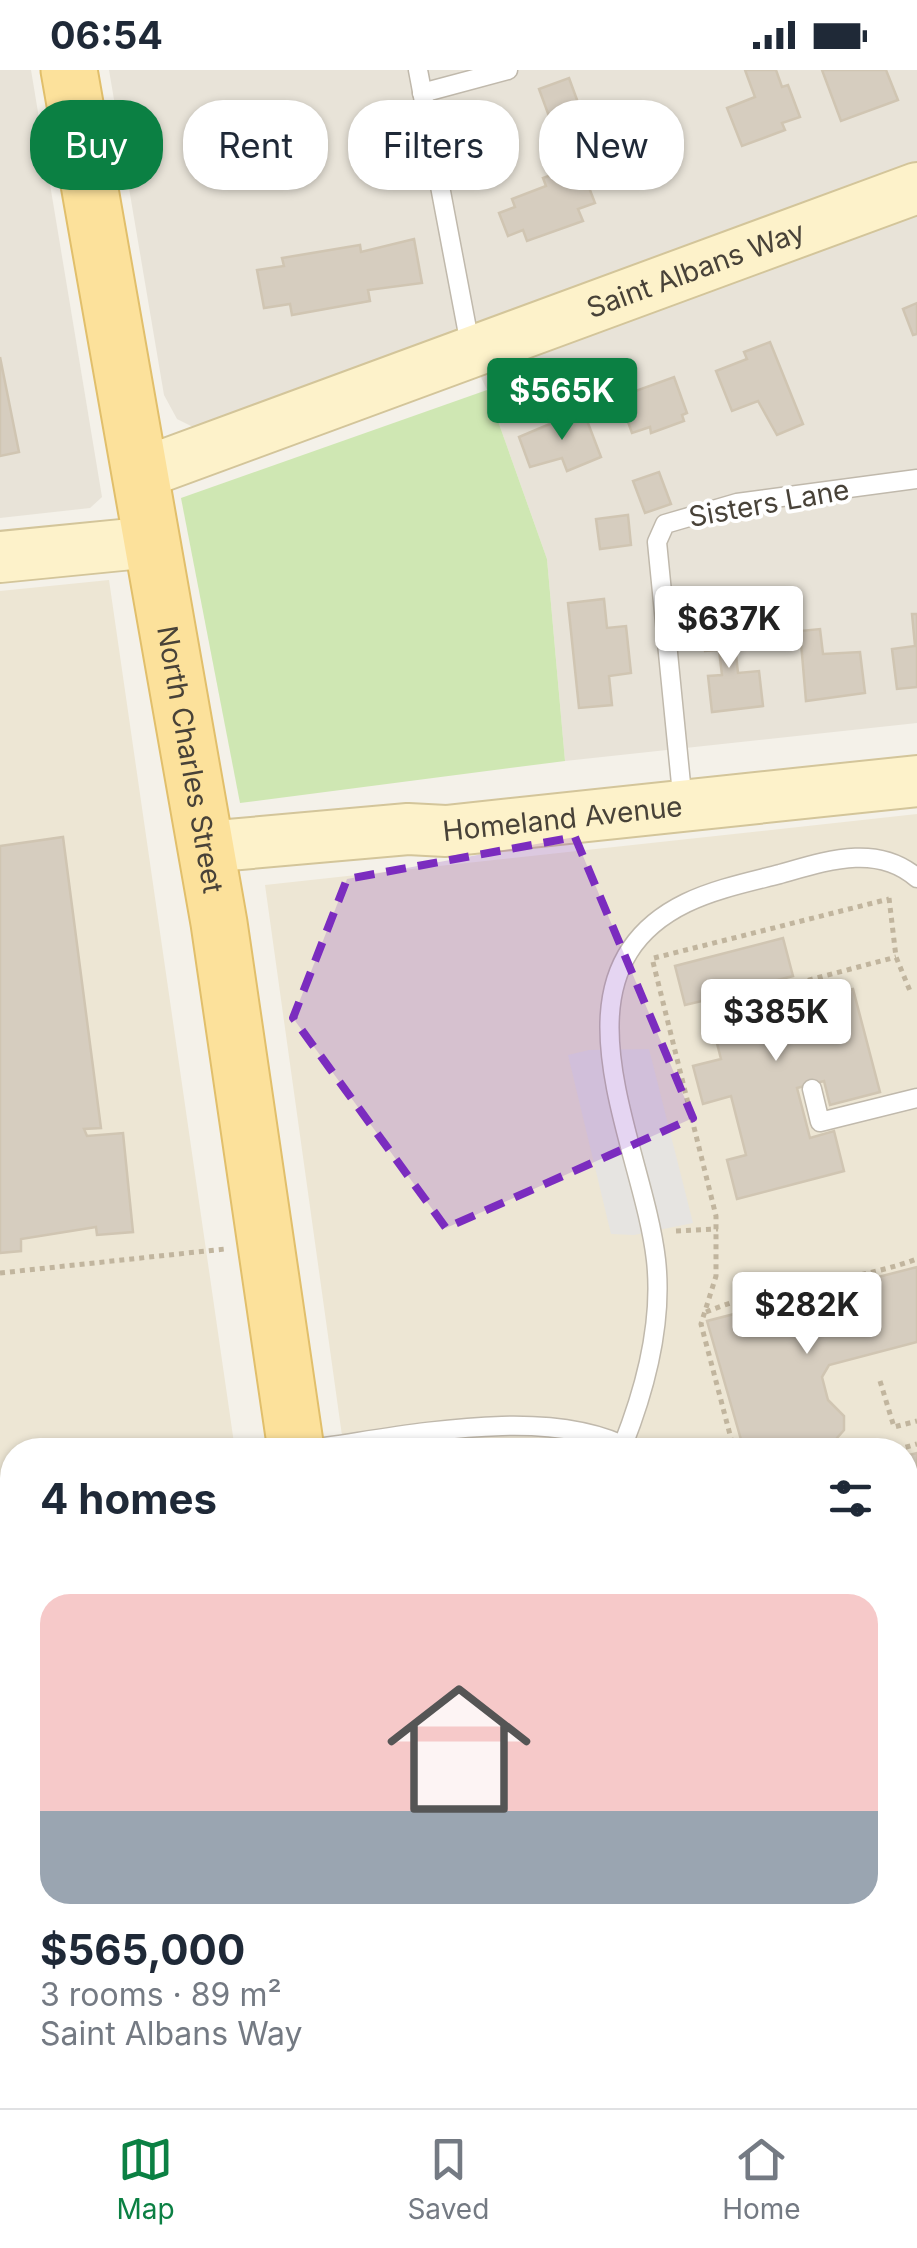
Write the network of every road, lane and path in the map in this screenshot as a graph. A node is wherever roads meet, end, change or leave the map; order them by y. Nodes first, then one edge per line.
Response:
1 (70, 70) edge
2 (418, 70) edge
3 (508, 70) edge
4 (422, 93) junction
5 (917, 188) edge
6 (471, 351) junction
7 (140, 474) junction
8 (917, 480) edge
9 (152, 542) junction
10 (0, 557) edge
11 (917, 781) edge
12 (683, 805) junction
13 (206, 847) junction
14 (917, 878) edge
15 (887, 886) dead end
16 (889, 898) junction
17 (646, 930) junction
18 (896, 957) junction
19 (652, 959) junction
20 (779, 988) dead end
21 (910, 991) dead end
22 (699, 1085) dead end
23 (686, 1089) junction
24 (812, 1090) dead end
25 (917, 1098) edge
26 (718, 1229) junction
27 (653, 1232) junction
28 (225, 1250) dead end
29 (917, 1259) edge
30 (0, 1273) edge
31 (706, 1312) junction
32 (880, 1381) dead end
33 (917, 1421) edge
34 (294, 1438) edge
35 (409, 1438) edge
36 (603, 1438) edge
37 (630, 1438) edge
38 (731, 1438) edge

1 - 7 main road, North Charles Street
2 - 4 lane
3 - 4 lane
4 - 6 lane
5 - 6 street, Saint Albans Way
6 - 7 street, Saint Albans Way
7 - 9 main road, North Charles Street
8 - 12 lane, Sisters Lane
9 - 10 street
9 - 13 main road, North Charles Street
11 - 12 street, Homeland Avenue
12 - 13 street, Homeland Avenue
13 - 34 main road, North Charles Street
14 - 17 lane
15 - 16 path
16 - 18 path
16 - 19 path
17 - 19 path
17 - 27 lane
18 - 20 path
18 - 21 path
19 - 23 path
22 - 23 path
23 - 26 path
24 - 25 lane
26 - 27 path
26 - 31 path
27 - 37 lane
28 - 30 path
29 - 31 path
31 - 38 path
32 - 33 path
35 - 36 lane

